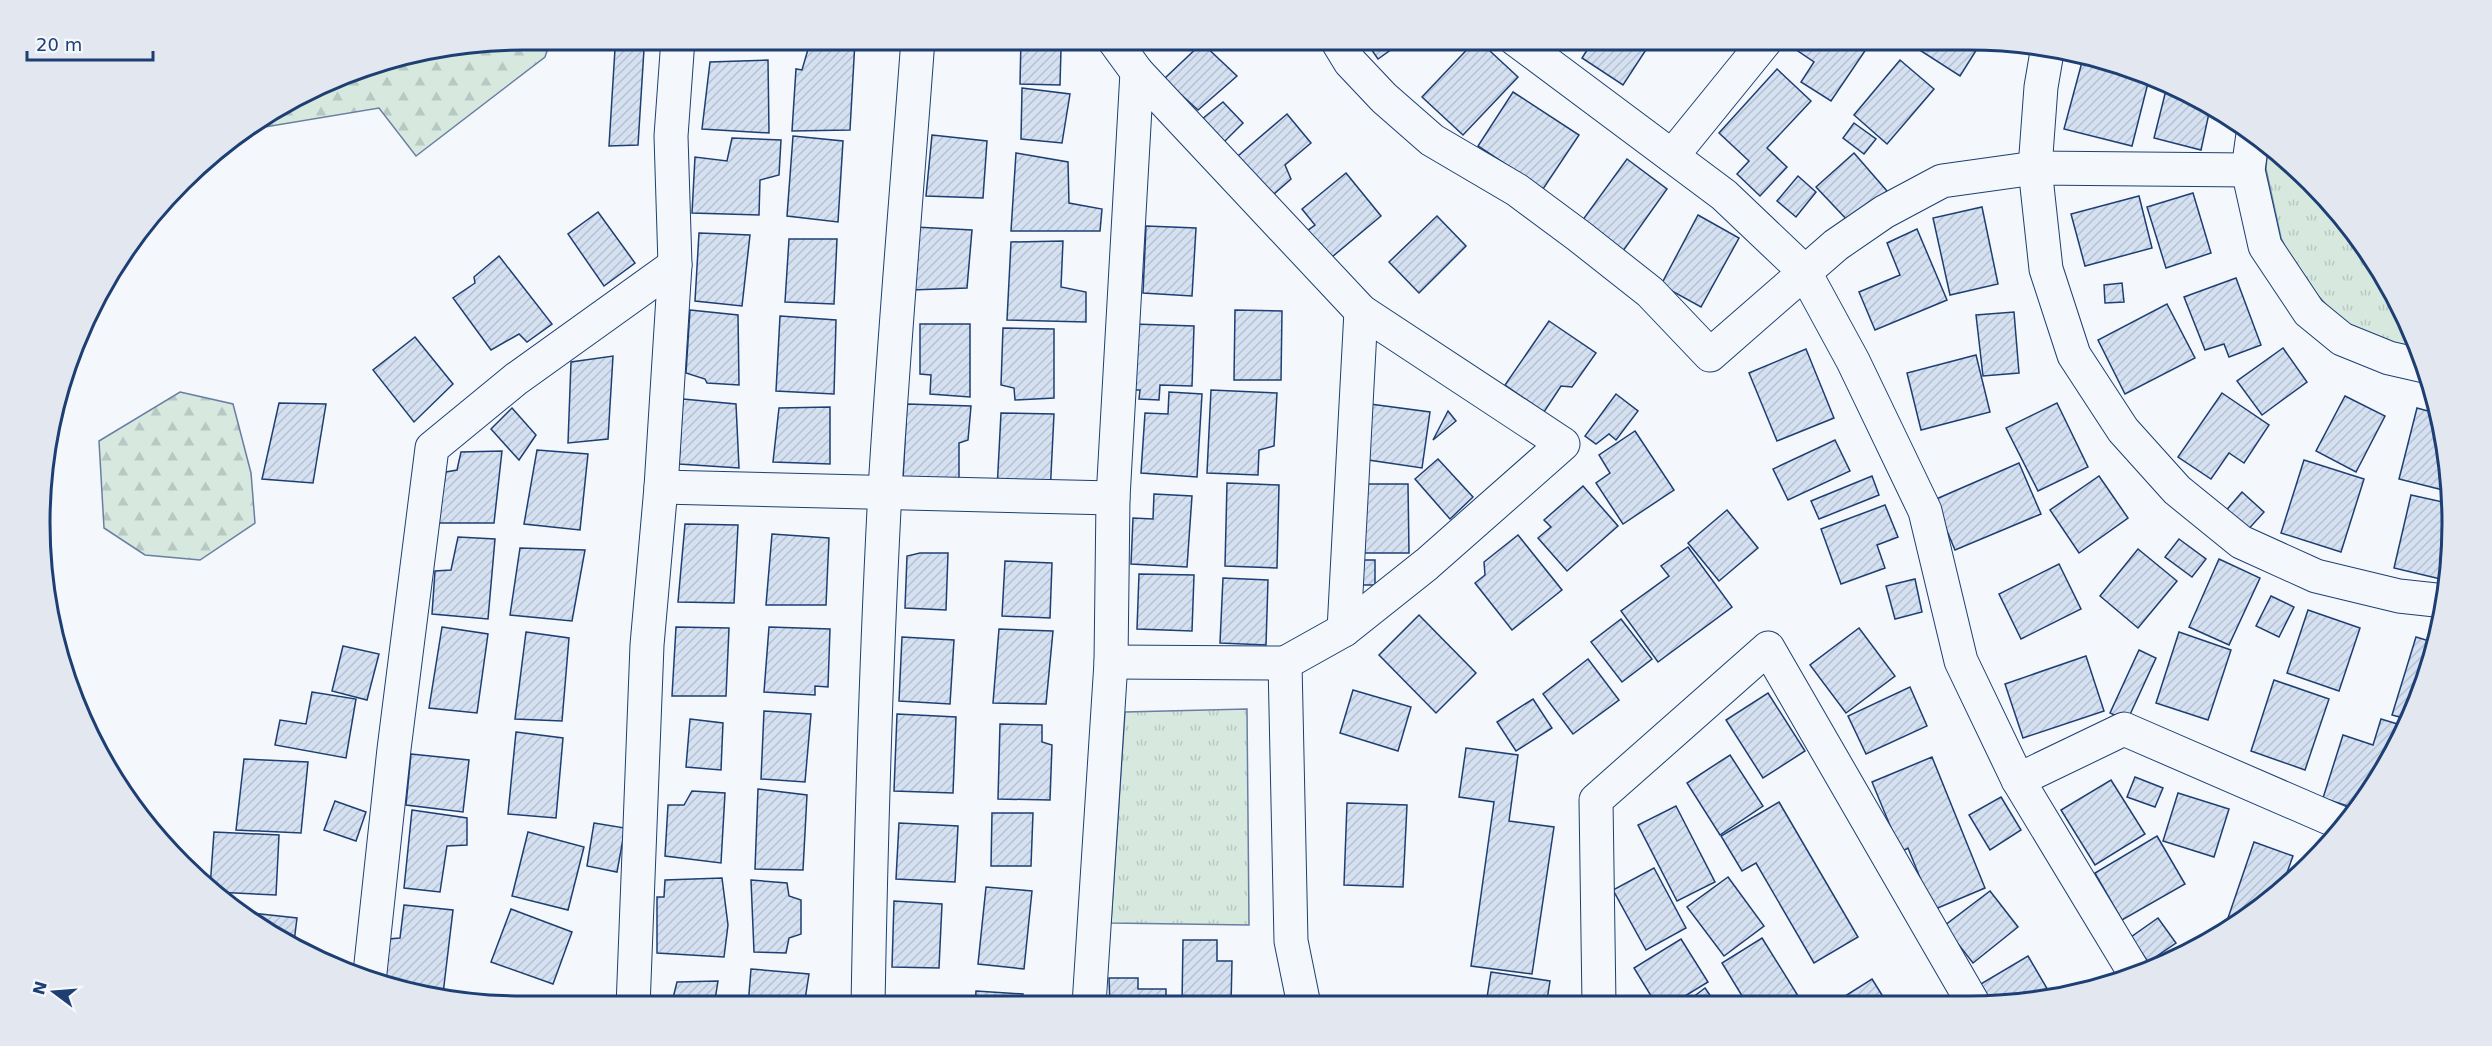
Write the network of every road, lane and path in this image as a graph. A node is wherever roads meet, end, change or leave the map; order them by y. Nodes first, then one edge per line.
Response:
1 (677, 50) edge
2 (917, 50) edge
3 (1121, 50) edge
4 (1343, 50) edge
5 (1530, 50) edge
6 (1758, 50) edge
7 (2046, 57) edge
8 (1137, 72) junction
9 (2252, 143) edge
10 (1672, 156) junction
11 (2035, 168) junction
12 (2248, 170) junction
13 (675, 265) junction
14 (1804, 271) junction
15 (1361, 311) junction
16 (2414, 364) edge
17 (661, 487) junction
18 (885, 492) junction
19 (1113, 498) junction
20 (2436, 600) edge
21 (1344, 630) junction
22 (1111, 662) junction
23 (1285, 663) junction
24 (2018, 780) junction
25 (2337, 821) edge
26 (2131, 967) edge
27 (370, 971) edge
28 (633, 996) edge
29 (868, 996) edge
30 (1090, 996) edge
31 (1302, 996) edge
32 (1599, 996) edge
33 (1969, 996) edge

1 - 13 street
2 - 18 street
3 - 8 street
4 - 14 street
5 - 10 street
6 - 10 street
7 - 11 street
8 - 15 street
8 - 19 street
9 - 12 street
10 - 14 street
11 - 12 street
11 - 14 street
11 - 20 street
12 - 16 street
13 - 17 street
13 - 27 street
14 - 24 street
15 - 21 street
15 - 21 street
17 - 18 street
17 - 28 street
18 - 19 street
18 - 29 street
19 - 22 street
21 - 23 street
22 - 23 street
22 - 30 street
23 - 31 street
24 - 25 street
24 - 26 street
32 - 33 street

